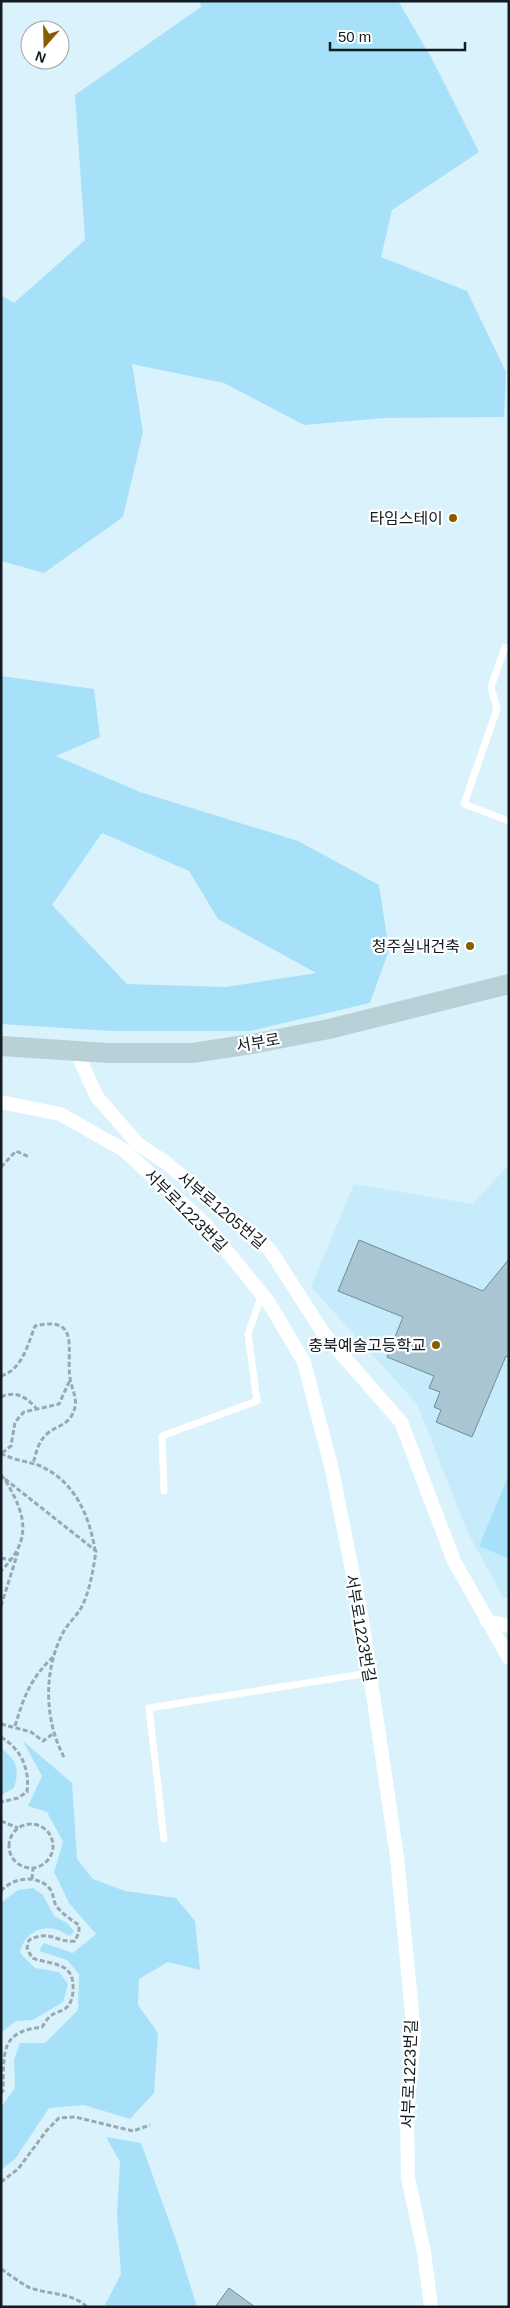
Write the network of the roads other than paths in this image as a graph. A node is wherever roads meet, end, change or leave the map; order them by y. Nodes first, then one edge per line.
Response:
1 (505, 647) dead end
2 (509, 821) edge
3 (509, 984) edge
4 (1, 1046) edge
5 (76, 1052) junction
6 (1, 1102) edge
7 (217, 1206) junction
8 (201, 1220) junction
9 (262, 1294) junction
10 (164, 1491) dead end
11 (487, 1621) junction
12 (509, 1626) edge
13 (509, 1658) edge
14 (369, 1673) junction
15 (164, 1839) dead end
16 (431, 2307) edge

1 - 2 lane
3 - 5 main road, 서부로
4 - 5 main road, 서부로
5 - 7 street, 서부로1205번길
6 - 8 street, 서부로1223번길
7 - 8 street
7 - 11 street, 서부로1205번길
8 - 9 street, 서부로1223번길
9 - 10 lane
9 - 14 street, 서부로1223번길
11 - 12 street
11 - 13 street
14 - 15 lane
14 - 16 street, 서부로1223번길

